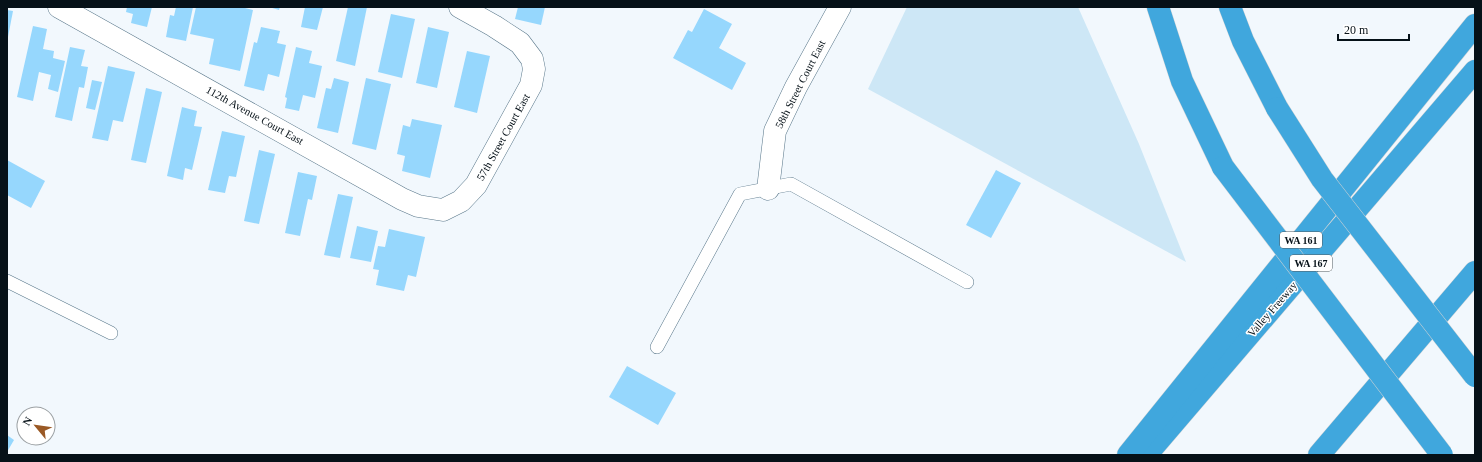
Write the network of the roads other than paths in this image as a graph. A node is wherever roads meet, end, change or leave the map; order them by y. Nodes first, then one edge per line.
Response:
1 (59, 7) edge
2 (460, 7) edge
3 (840, 7) edge
4 (1158, 7) edge
5 (1230, 7) edge
6 (1475, 25) edge
7 (1475, 71) edge
8 (768, 189) junction
9 (453, 206) joint
10 (1475, 272) edge
11 (7, 281) edge
12 (967, 282) dead end
13 (111, 333) dead end
14 (657, 347) dead end
15 (1475, 376) edge
16 (1128, 455) edge
17 (1146, 455) edge
18 (1319, 455) edge
19 (1442, 455) edge

1 - 9 street, 112th Avenue Court East
2 - 9 street, 57th Street Court East
3 - 8 street, 58th Street Court East
4 - 19 highway, bridge
5 - 15 highway, bridge
6 - 16 highway, WA 161
7 - 17 highway, Valley Freeway / WA 167
8 - 12 lane
8 - 14 lane
10 - 18 highway
11 - 13 lane

